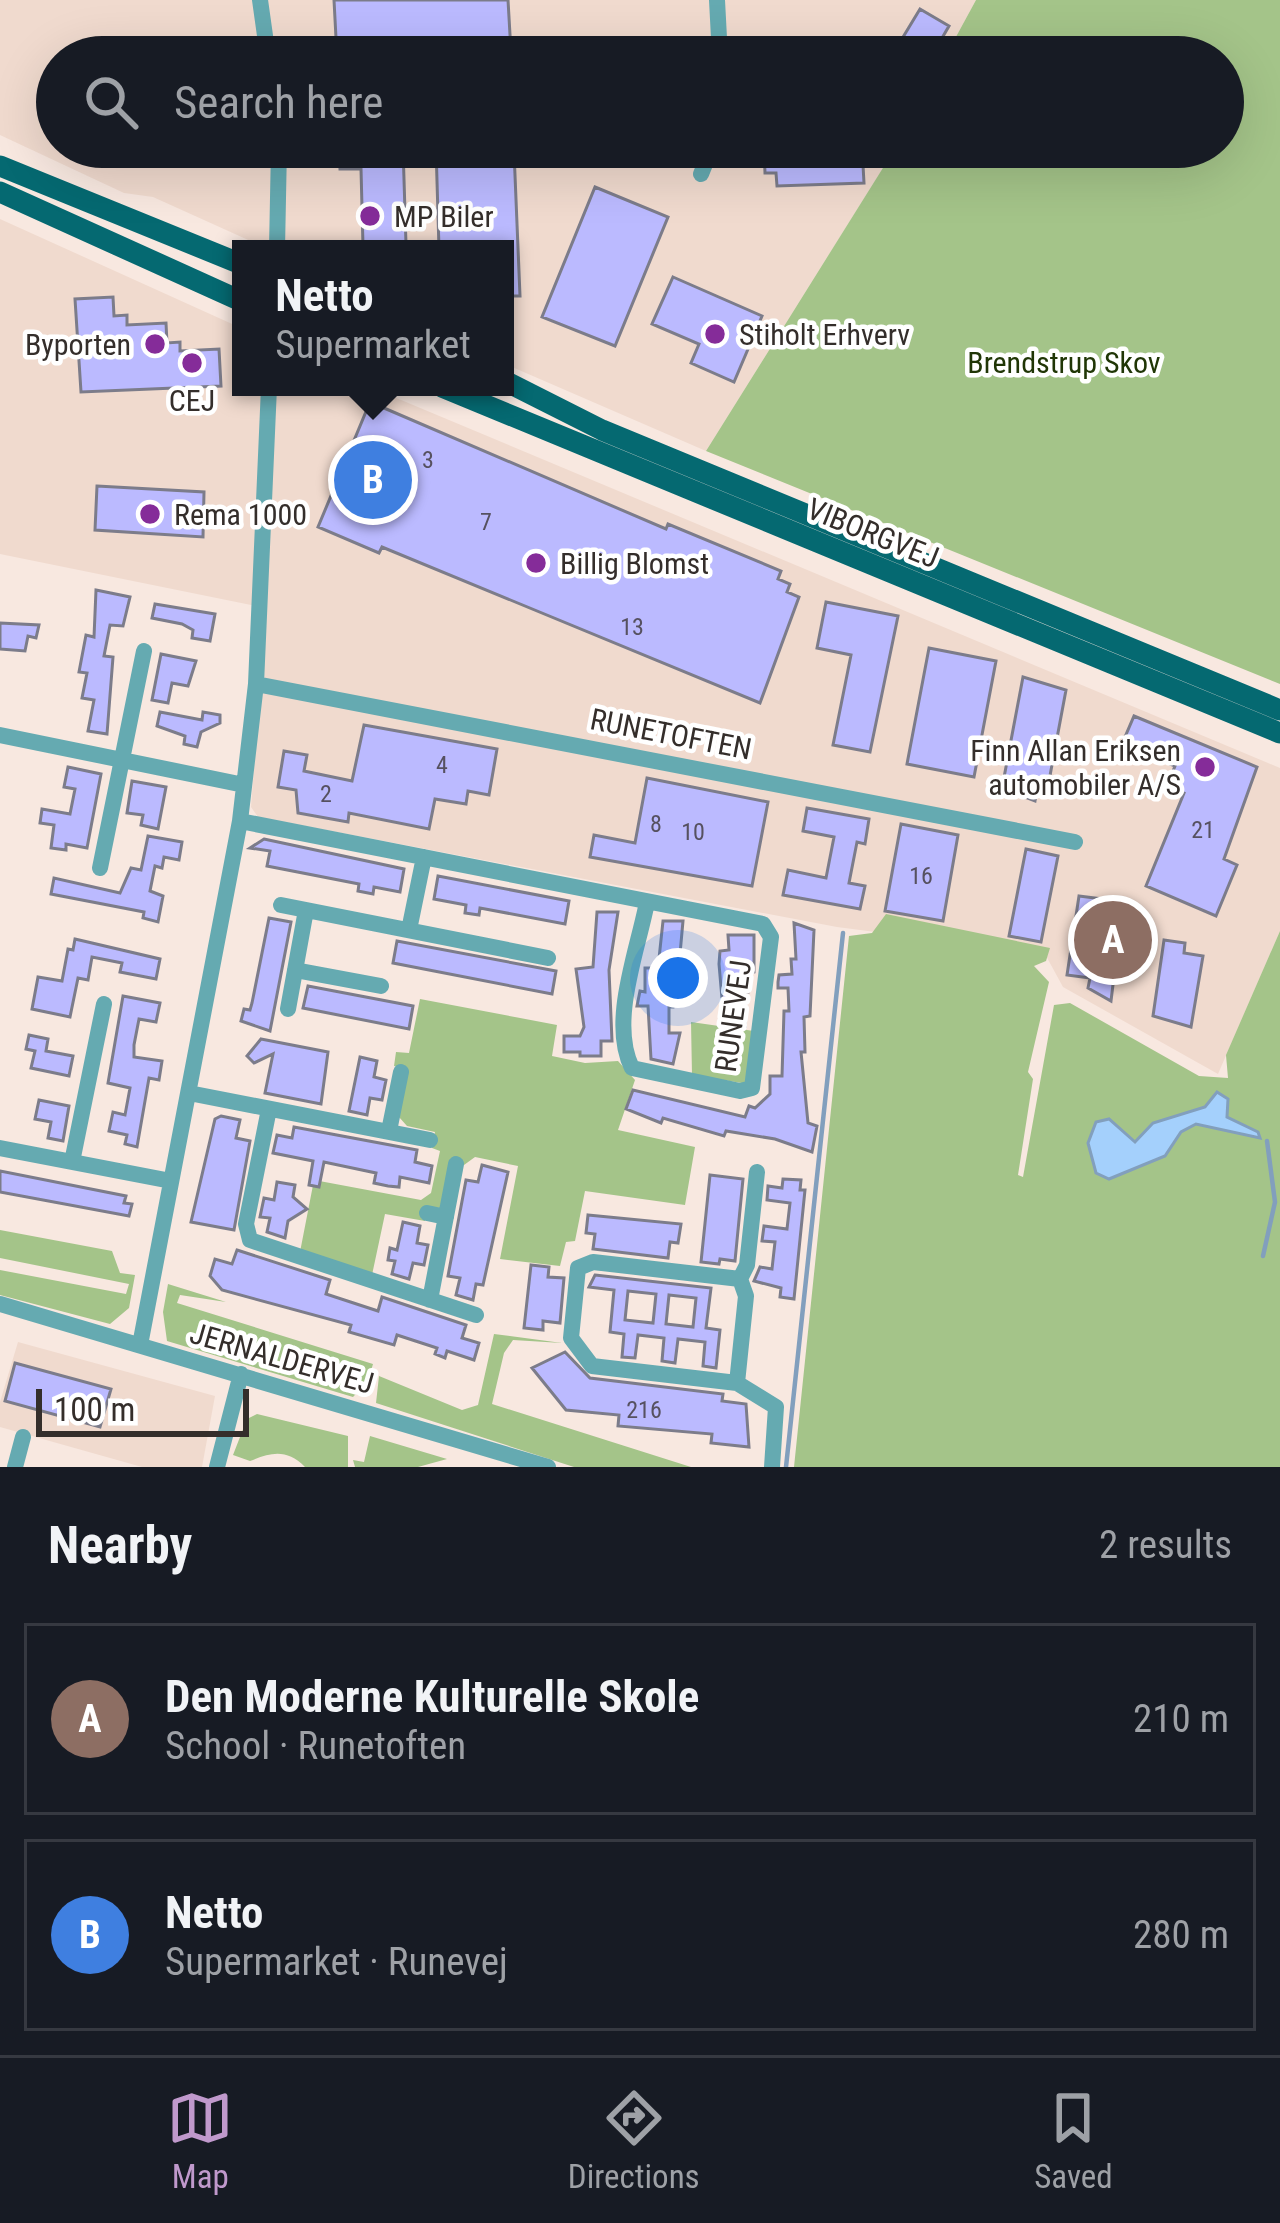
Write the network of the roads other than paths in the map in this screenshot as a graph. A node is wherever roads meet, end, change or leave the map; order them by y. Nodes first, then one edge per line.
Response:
1 (260, 0) edge
2 (717, 0) edge
3 (265, 36) edge
4 (719, 36) edge
5 (0, 166) edge
6 (279, 168) edge
7 (703, 168) edge
8 (701, 174) dead end
9 (0, 192) edge
10 (277, 240) edge
11 (232, 260) edge
12 (232, 297) edge
13 (514, 386) edge
14 (269, 396) edge
15 (464, 396) edge
16 (144, 651) dead end
17 (256, 684) junction
18 (1280, 710) edge
19 (1280, 733) edge
20 (0, 735) edge
21 (123, 760) junction
22 (244, 785) junction
23 (240, 821) junction
24 (1075, 842) dead end
25 (424, 857) junction
26 (100, 868) dead end
27 (647, 902) junction
28 (281, 905) dead end
29 (306, 910) junction
30 (409, 930) junction
31 (548, 958) dead end
32 (295, 970) junction
33 (381, 986) dead end
34 (104, 1004) dead end
35 (288, 1009) dead end
36 (401, 1072) dead end
37 (189, 1093) junction
38 (269, 1109) junction
39 (389, 1131) junction
40 (430, 1140) dead end
41 (0, 1148) edge
42 (72, 1162) junction
43 (456, 1164) dead end
44 (757, 1172) dead end
45 (171, 1181) junction
46 (740, 1279) junction
47 (430, 1300) junction
48 (0, 1304) edge
49 (476, 1315) dead end
50 (140, 1345) junction
51 (242, 1374) junction
52 (736, 1383) junction
53 (23, 1437) dead end
54 (15, 1467) edge
55 (217, 1467) edge
56 (548, 1467) edge
57 (772, 1467) edge

1 - 3 street
2 - 4 street
5 - 11 main road
6 - 10 street
7 - 8 street
9 - 12 main road
13 - 18 main road, VIBORGVEJ
14 - 17 street
15 - 19 main road, VIBORGVEJ
16 - 21 street
17 - 22 street
17 - 24 street, RUNETOFTEN
20 - 21 street
21 - 22 street
21 - 26 street
22 - 23 street
23 - 25 street, RUNEVEJ
23 - 37 street
25 - 27 street, RUNEVEJ
25 - 30 street
27 - 27 street, RUNEVEJ
28 - 29 street
29 - 30 street
29 - 32 street
30 - 31 street
32 - 33 street
32 - 35 street
34 - 42 street
36 - 39 street
37 - 38 street
37 - 45 street
38 - 39 street
38 - 47 street
39 - 40 street
41 - 42 street
42 - 45 street
43 - 47 street
44 - 46 street
45 - 50 street
46 - 52 street
46 - 52 street
47 - 49 street
48 - 50 street, JERNALDERVEJ
50 - 51 street, JERNALDERVEJ
51 - 55 street
51 - 56 street, JERNALDERVEJ
52 - 57 street
53 - 54 street

